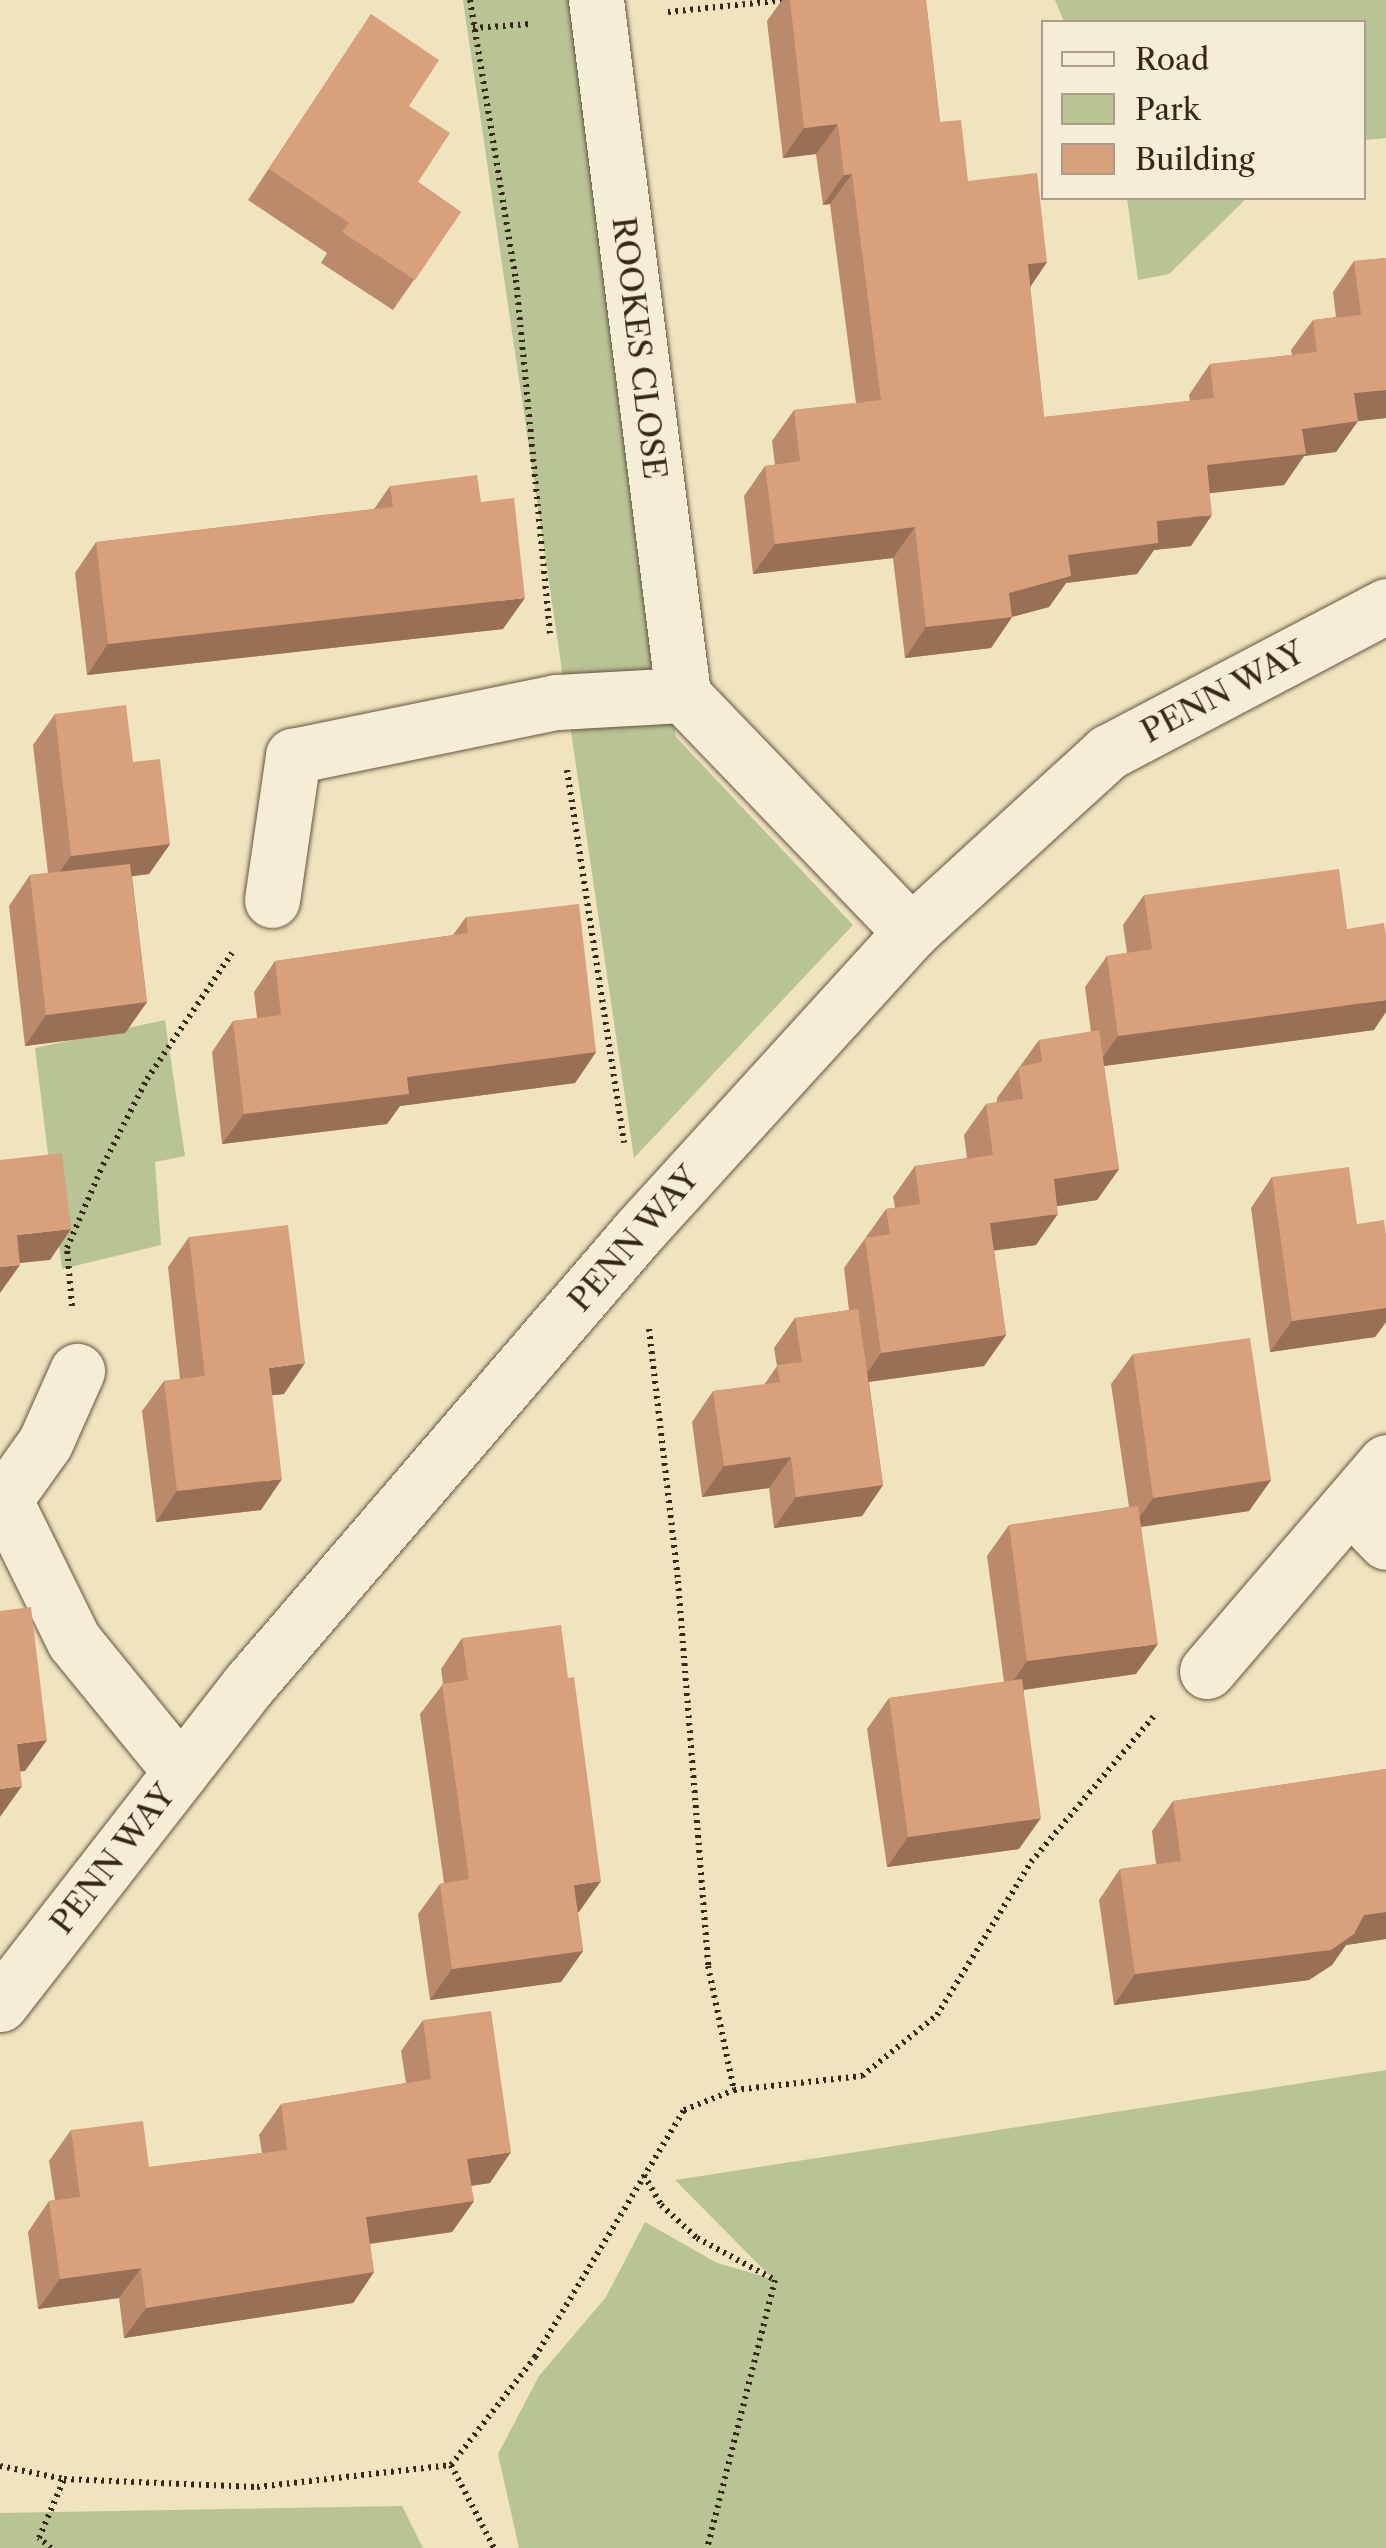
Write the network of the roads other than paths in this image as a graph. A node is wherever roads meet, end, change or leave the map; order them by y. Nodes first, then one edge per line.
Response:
1 (596, 0) edge
2 (1381, 624) edge
3 (683, 696) junction
4 (272, 900) road end
5 (911, 932) junction
6 (77, 1370) road end
7 (1386, 1462) edge
8 (3, 1505) edge
9 (1369, 1524) edge
10 (1207, 1671) road end
11 (181, 1772) junction
12 (0, 2004) edge

1 - 3 street, ROOKES CLOSE
2 - 5 street, PENN WAY
3 - 4 street
3 - 5 street
5 - 11 street, PENN WAY
6 - 8 street
7 - 9 street
8 - 11 street
9 - 10 street
11 - 12 street, PENN WAY

